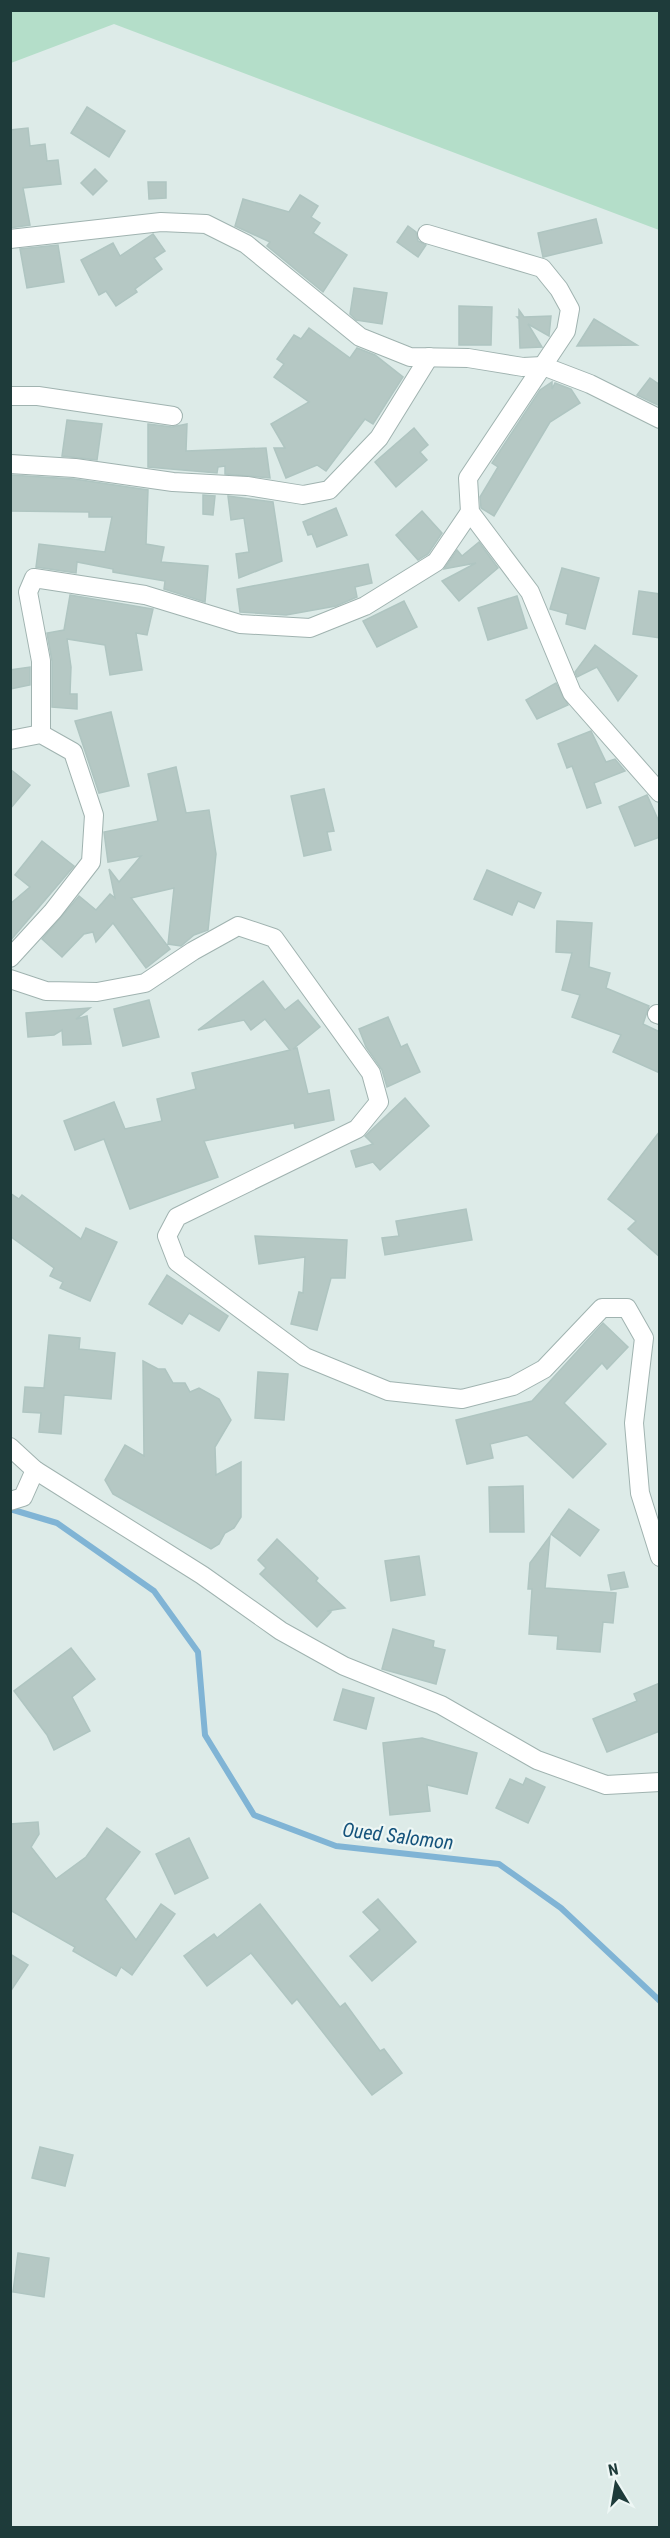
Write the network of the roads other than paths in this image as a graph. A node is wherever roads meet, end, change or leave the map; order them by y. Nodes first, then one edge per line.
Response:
1 (427, 234) dead end
2 (10, 238) edge
3 (429, 357) junction
4 (543, 366) junction
5 (10, 396) edge
6 (173, 416) dead end
7 (660, 419) edge
8 (10, 464) edge
9 (470, 512) junction
10 (41, 734) junction
11 (10, 740) edge
12 (660, 793) edge
13 (10, 958) edge
14 (10, 979) edge
15 (10, 1447) edge
16 (35, 1470) junction
17 (10, 1501) edge
18 (660, 1557) edge
19 (660, 1782) edge

1 - 4 street
2 - 3 street
3 - 4 street
3 - 8 street
4 - 7 street
4 - 9 street
5 - 6 street
9 - 10 street
9 - 12 street
10 - 11 street
10 - 13 street
14 - 18 street
15 - 16 street
16 - 17 street
16 - 19 street

